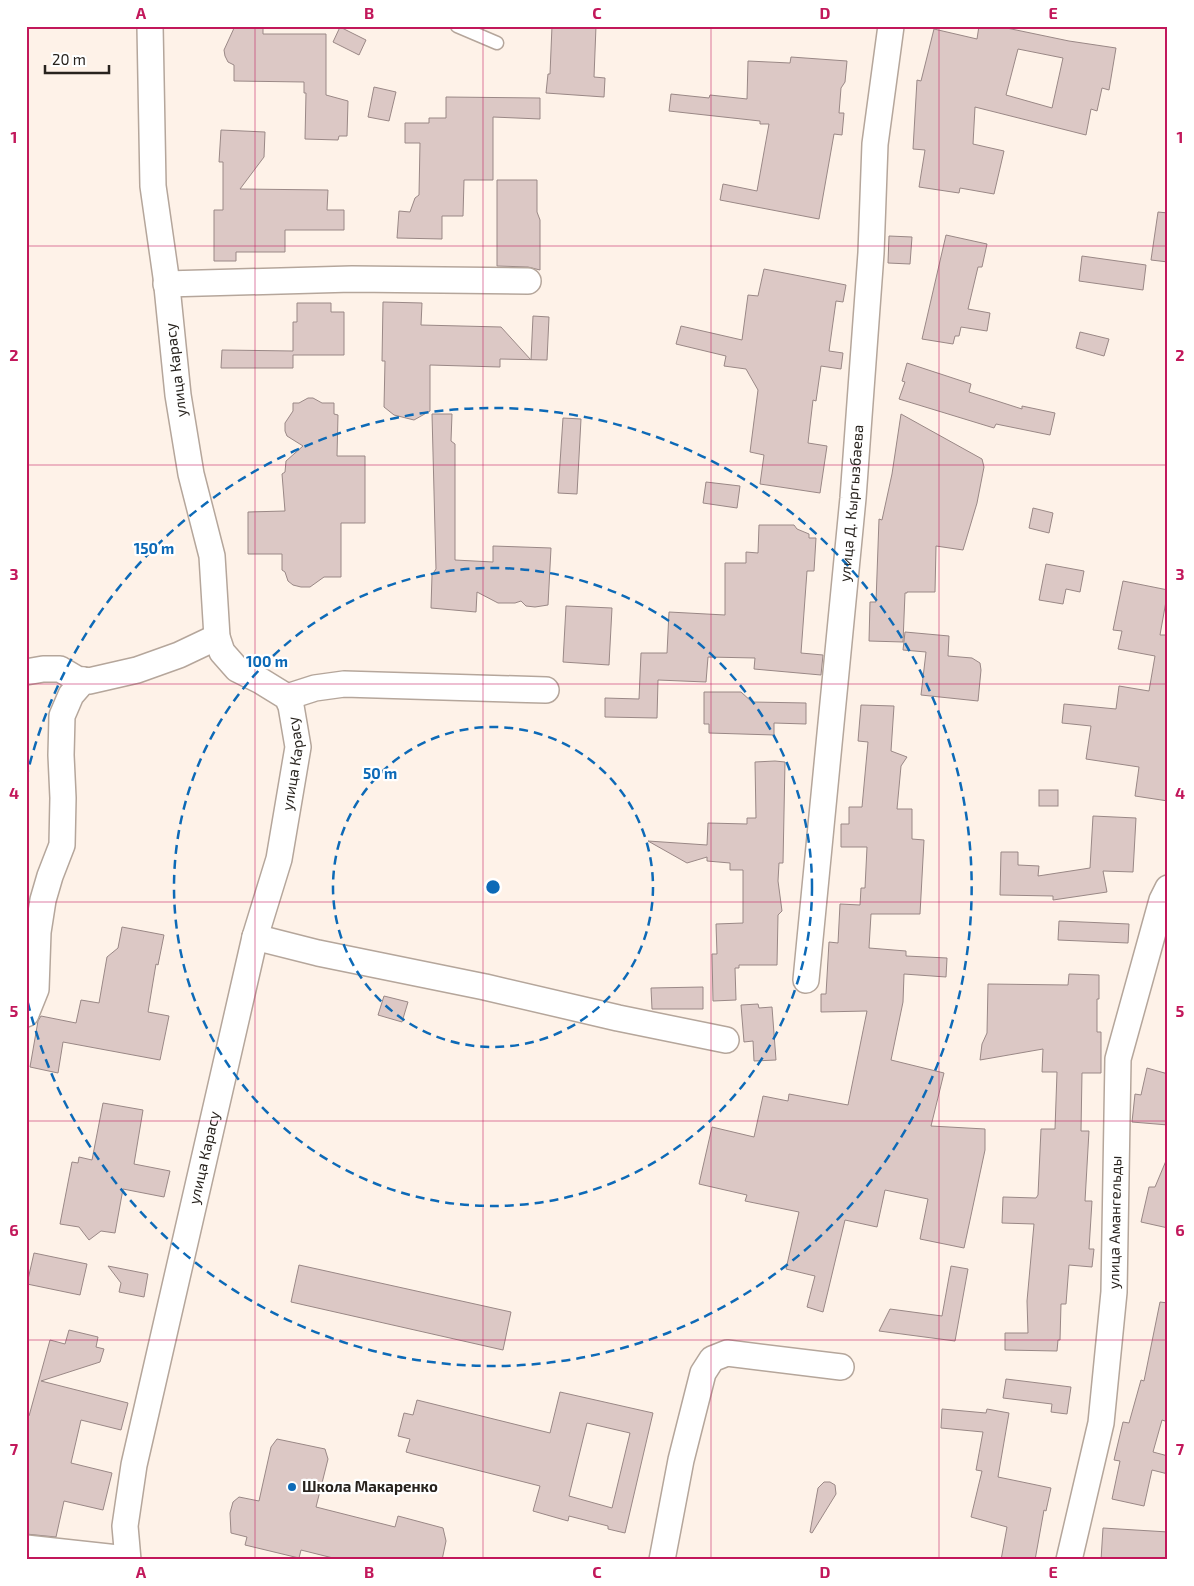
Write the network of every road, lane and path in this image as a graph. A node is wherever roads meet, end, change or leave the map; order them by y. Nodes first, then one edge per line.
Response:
1 (150, 26) edge
2 (457, 26) edge
3 (891, 26) edge
4 (497, 43) dead end
5 (528, 281) dead end
6 (166, 284) junction
7 (217, 637) junction
8 (26, 672) edge
9 (84, 680) junction
10 (546, 690) dead end
11 (287, 698) junction
12 (1168, 888) edge
13 (255, 937) junction
14 (806, 980) dead end
15 (26, 1014) edge
16 (726, 1040) dead end
17 (841, 1366) dead end
18 (26, 1548) edge
19 (128, 1560) edge
20 (662, 1560) edge
21 (1069, 1560) edge

1 - 6 street, улица Карасу
2 - 4 lane
3 - 14 street, улица Д. Кыргызбаева
5 - 6 street
6 - 7 street, улица Карасу
7 - 9 street
7 - 11 street, улица Карасу
8 - 9 street
9 - 15 street
10 - 11 street
11 - 13 street, улица Карасу
12 - 21 street, улица Амангельды
13 - 16 street
13 - 19 street, улица Карасу
17 - 20 street
18 - 19 street

